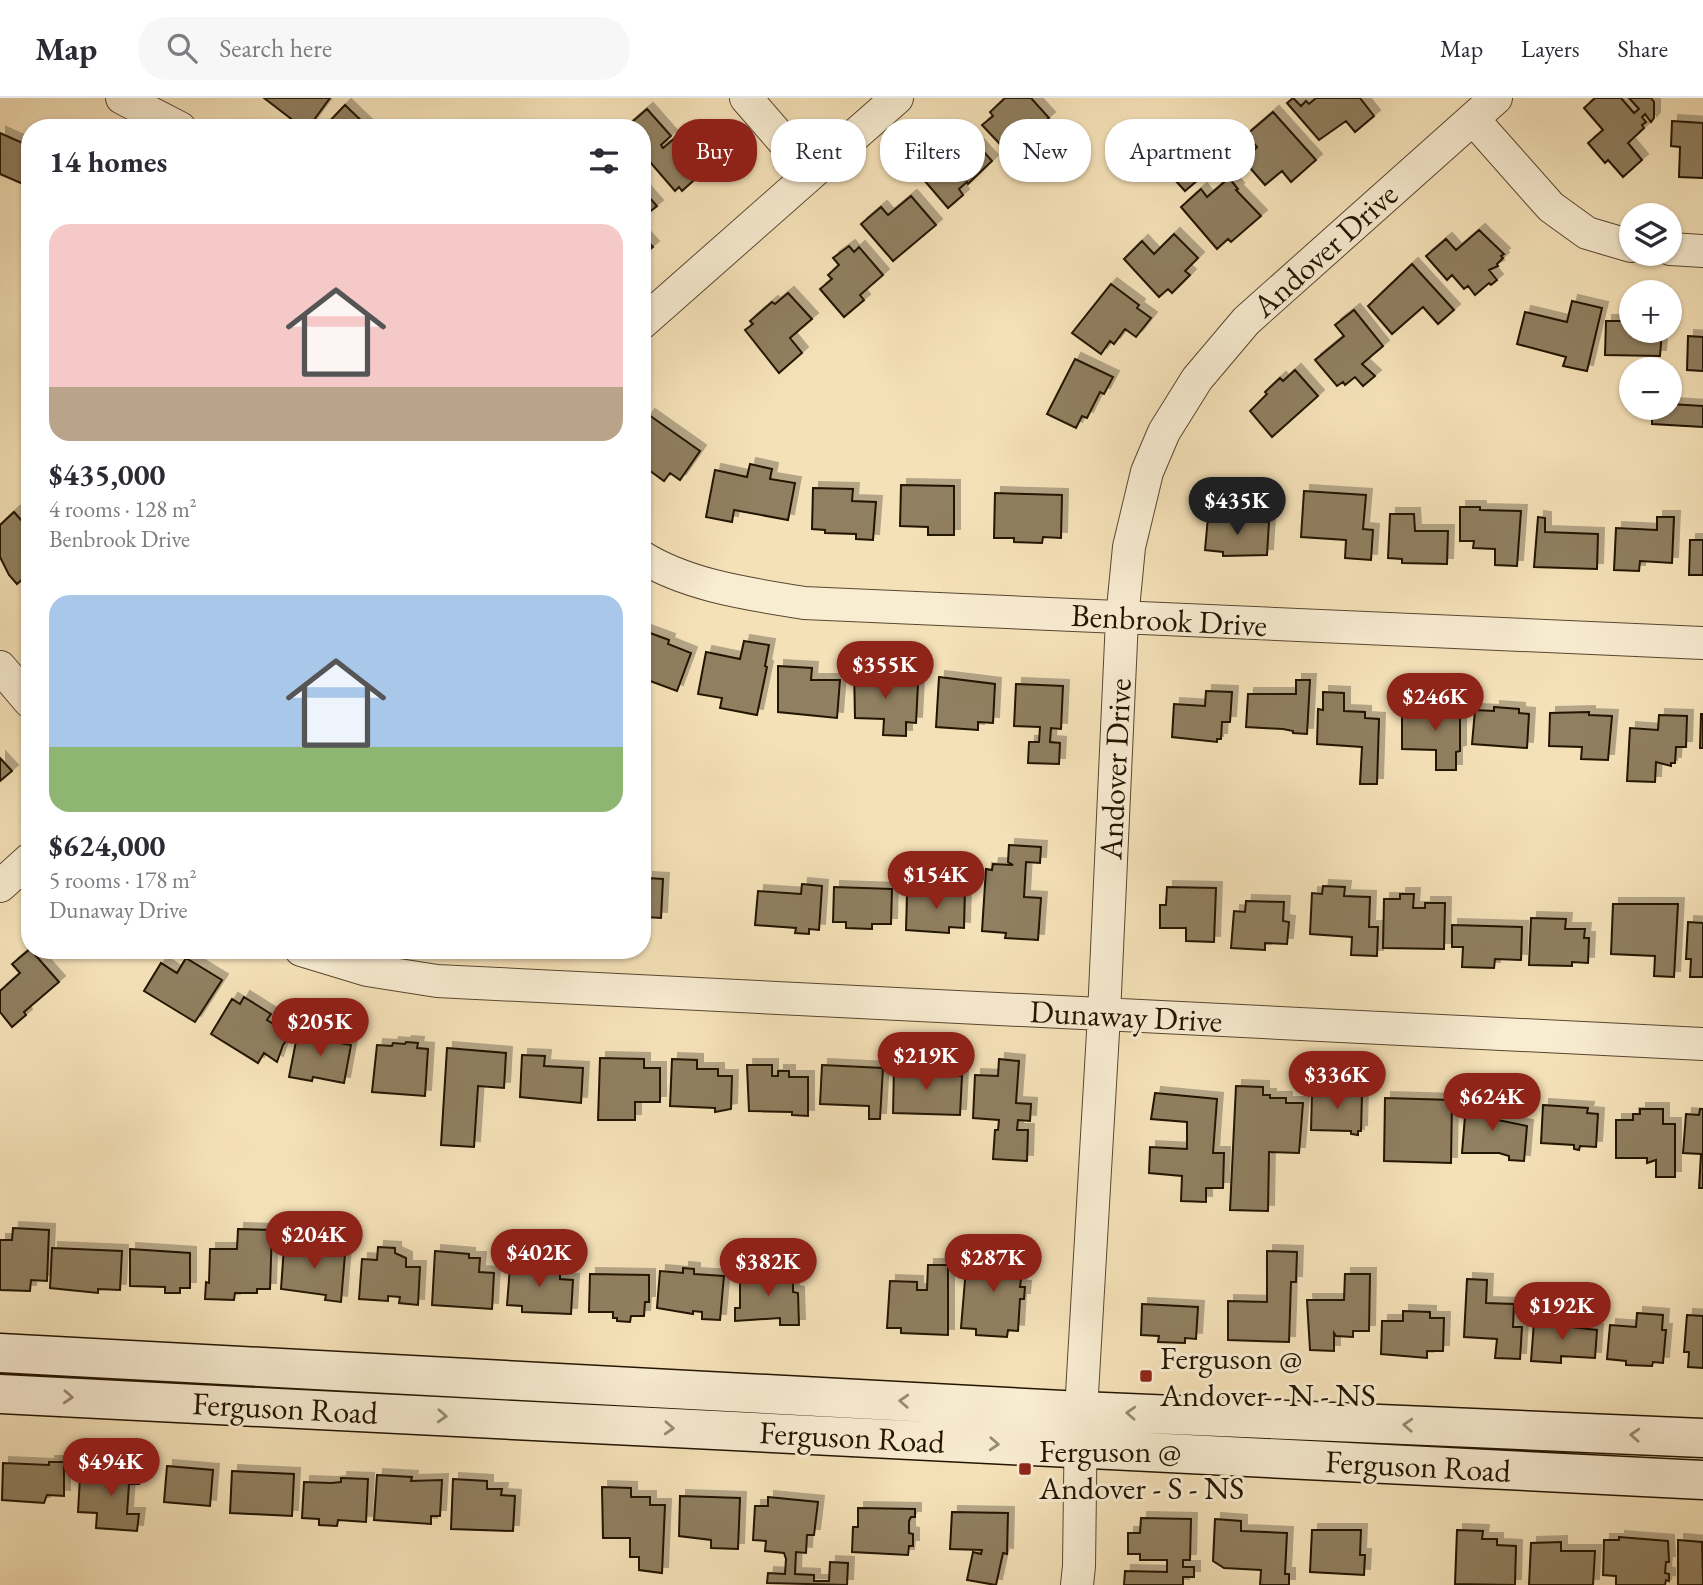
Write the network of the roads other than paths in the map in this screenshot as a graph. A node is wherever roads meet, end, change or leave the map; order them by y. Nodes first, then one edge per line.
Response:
1 (121, 98) edge
2 (746, 98) edge
3 (897, 98) edge
4 (1496, 98) edge
5 (162, 119) edge
6 (1473, 119) junction
7 (866, 125) edge
8 (771, 127) edge
9 (801, 182) edge
10 (1619, 242) edge
11 (1682, 250) edge
12 (1703, 251) edge
13 (651, 315) edge
14 (651, 563) edge
15 (1122, 619) junction
16 (1703, 643) edge
17 (0, 667) edge
18 (21, 692) edge
19 (21, 867) edge
20 (0, 886) edge
21 (330, 959) edge
22 (1104, 1015) junction
23 (1703, 1044) edge
24 (0, 1353) edge
25 (397, 1374) junction
26 (0, 1394) edge
27 (1081, 1411) junction
28 (395, 1414) junction
29 (1703, 1438) edge
30 (1081, 1448) junction
31 (1703, 1480) edge
32 (1077, 1585) edge

1 - 5 street
2 - 8 street
3 - 7 street
4 - 6 street, Andover Drive
6 - 10 street
6 - 15 street, Andover Drive
9 - 13 street
11 - 12 street
14 - 15 street, Benbrook Drive
15 - 16 street, Benbrook Drive
15 - 22 street, Andover Drive
17 - 18 street
19 - 20 street
21 - 22 street, Dunaway Drive
22 - 23 street, Dunaway Drive
22 - 27 street, Andover Drive
24 - 25 main road, Ferguson Road
27 -> 25 main road, Ferguson Road
25 - 28 main road
26 -> 28 main road, Ferguson Road
29 -> 27 main road, Ferguson Road
27 - 30 street, Andover Drive
28 -> 30 main road, Ferguson Road
30 - 31 main road, Ferguson Road
30 - 32 street, Andover Drive

